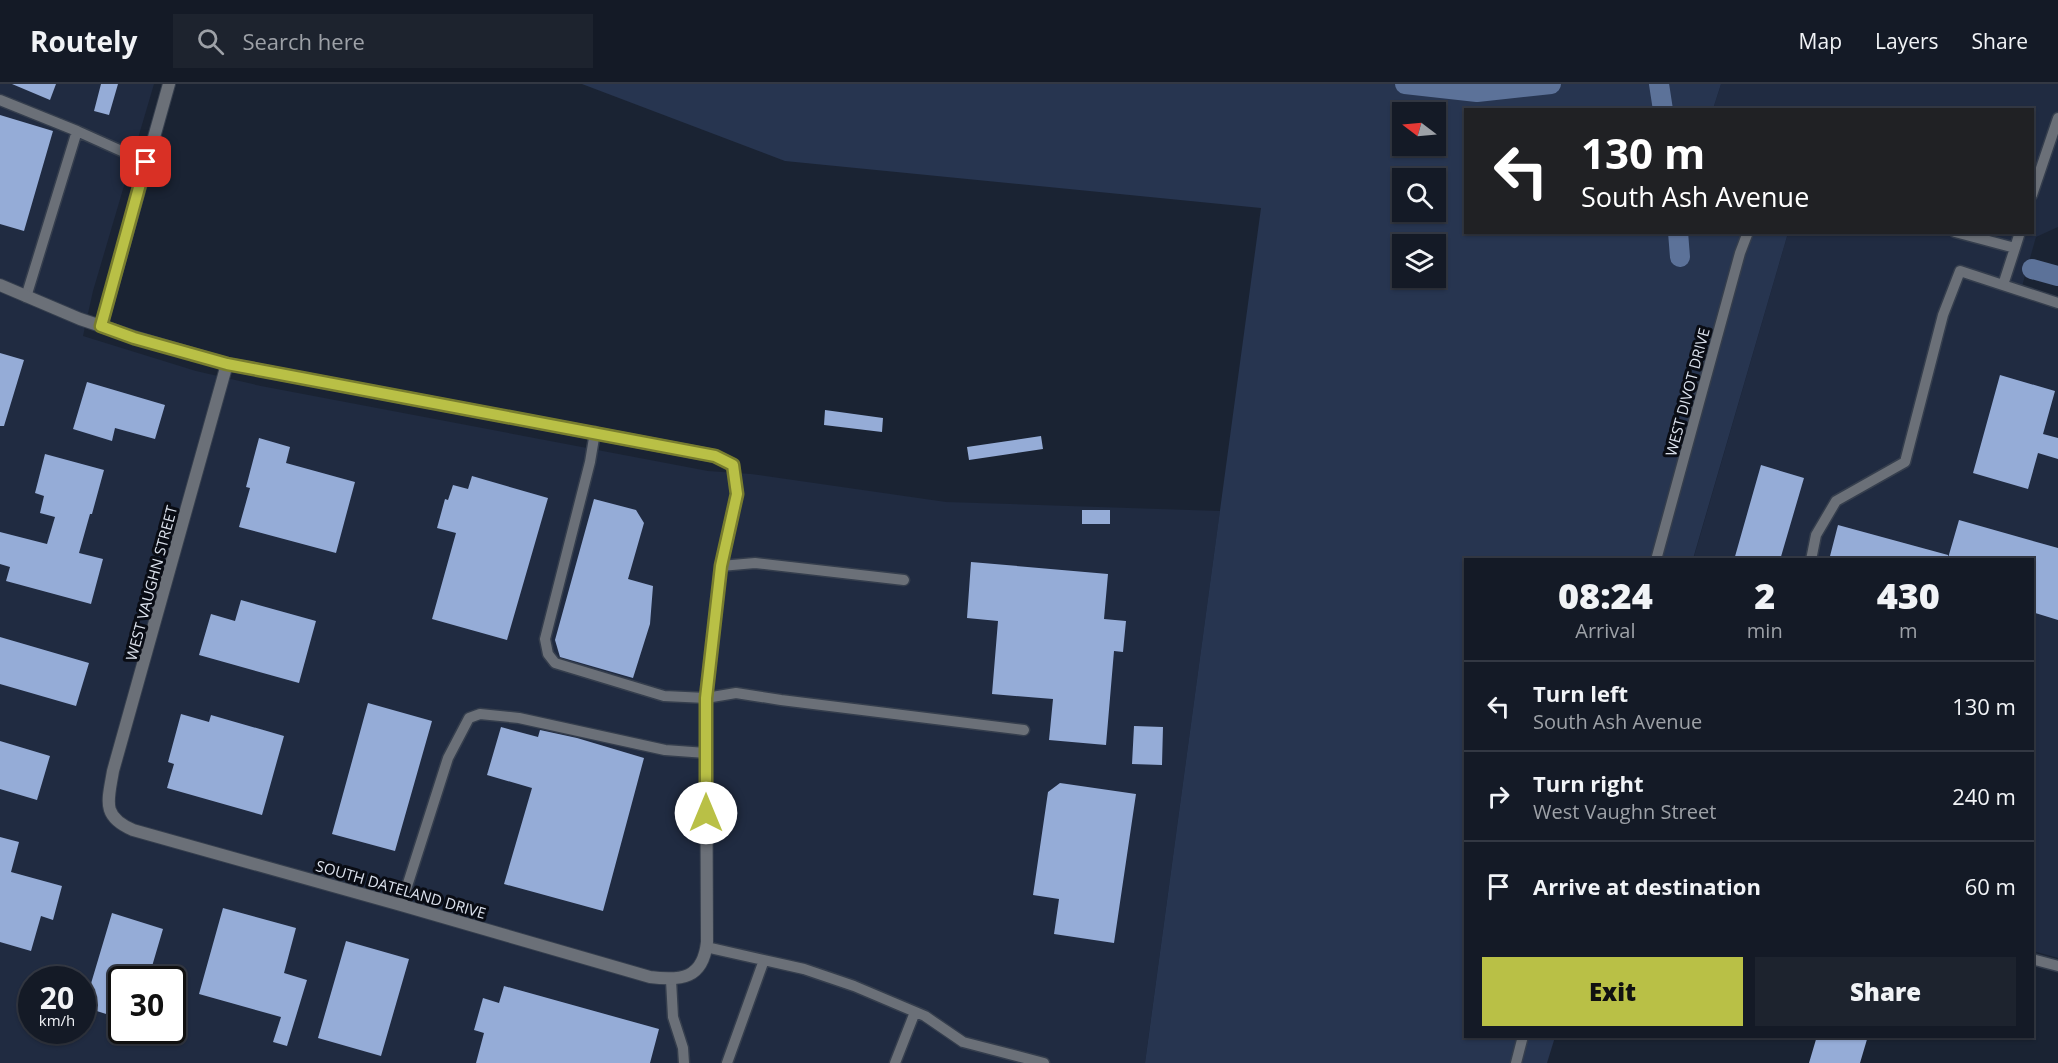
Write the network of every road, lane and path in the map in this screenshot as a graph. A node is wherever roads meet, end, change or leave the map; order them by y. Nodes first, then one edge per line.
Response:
1 (169, 84) edge
2 (0, 100) edge
3 (2058, 118) edge
4 (77, 131) junction
5 (146, 162) junction
6 (2034, 189) edge
7 (1747, 234) edge
8 (1962, 234) edge
9 (2019, 234) edge
10 (2015, 248) junction
11 (0, 285) edge
12 (2003, 285) junction
13 (26, 297) junction
14 (2058, 303) edge
15 (101, 326) junction
16 (227, 364) junction
17 (595, 432) junction
18 (1657, 558) edge
19 (1811, 558) edge
20 (721, 566) junction
21 (904, 579) dead end
22 (706, 698) junction
23 (1024, 730) dead end
24 (706, 753) junction
25 (109, 812) joint
26 (401, 904) junction
27 (706, 947) junction
28 (764, 960) junction
29 (2034, 960) edge
30 (2058, 966) edge
31 (671, 980) junction
32 (915, 1012) junction
33 (1522, 1038) edge
34 (684, 1063) edge
35 (727, 1063) edge
36 (895, 1063) edge
37 (1044, 1063) edge
38 (1516, 1063) edge

1 - 5 street
2 - 4 lane
3 - 6 lane
4 - 5 lane
4 - 13 lane
5 - 15 street
7 - 18 lane, WEST DIVOT DRIVE
8 - 10 lane
9 - 10 lane
10 - 12 lane
11 - 13 street
12 - 14 lane
12 - 19 lane
13 - 15 street
15 - 16 street
16 - 17 street
16 - 25 street, WEST VAUGHN STREET
17 - 20 street
17 - 22 lane
20 - 21 lane
20 - 22 street
22 - 23 lane
22 - 24 street
24 - 26 lane
24 - 27 street
25 - 26 street, SOUTH DATELAND DRIVE
26 - 31 street, SOUTH DATELAND DRIVE
27 - 28 lane
27 - 31 street, SOUTH DATELAND DRIVE
28 - 32 lane
28 - 35 lane
29 - 30 lane
31 - 34 lane
32 - 36 lane
32 - 37 lane
33 - 38 lane

